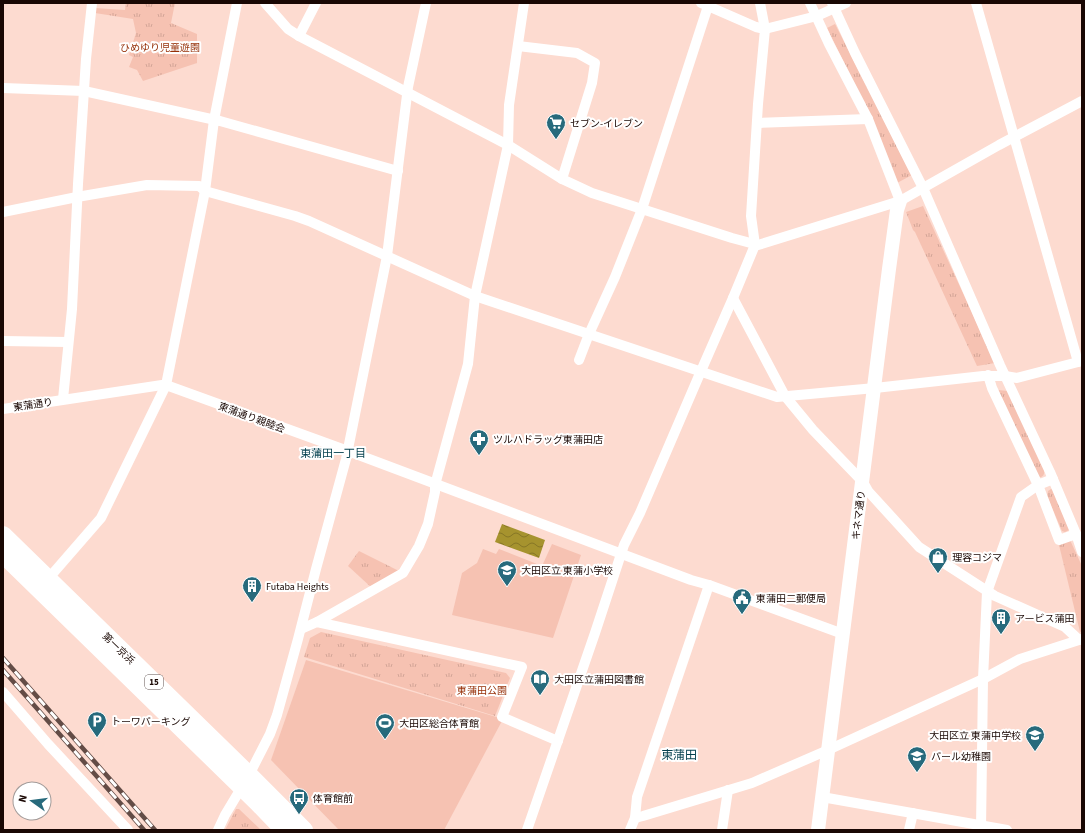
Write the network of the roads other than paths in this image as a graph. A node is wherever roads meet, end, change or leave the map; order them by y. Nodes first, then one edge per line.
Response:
1 (92, 3) edge
2 (238, 3) edge
3 (265, 3) edge
4 (316, 3) edge
5 (426, 3) edge
6 (524, 3) edge
7 (760, 3) edge
8 (810, 3) edge
9 (846, 3) edge
10 (976, 3) edge
11 (706, 4) edge
12 (833, 6) edge
13 (817, 16) junction
14 (765, 29) junction
15 (299, 36) junction
16 (518, 46) junction
17 (3, 88) edge
18 (84, 91) junction
19 (408, 93) junction
20 (1082, 101) edge
21 (868, 119) junction
22 (214, 120) junction
23 (757, 123) junction
24 (1014, 138) junction
25 (508, 145) junction
26 (398, 171) junction
27 (562, 179) junction
28 (923, 188) junction
29 (205, 191) junction
30 (77, 197) junction
31 (900, 201) junction
32 (642, 209) junction
33 (3, 212) edge
34 (755, 245) junction
35 (387, 256) junction
36 (475, 296) junction
37 (733, 298) junction
38 (589, 334) junction
39 (3, 341) edge
40 (68, 342) junction
41 (579, 360) dead end
42 (1080, 362) edge
43 (701, 371) junction
44 (988, 375) junction
45 (1005, 376) junction
46 (166, 385) junction
47 (875, 388) junction
48 (785, 396) junction
49 (64, 399) junction
50 (3, 409) edge
51 (348, 451) junction
52 (1053, 479) junction
53 (862, 482) junction
54 (435, 485) junction
55 (1038, 485) junction
56 (1076, 534) junction
57 (3, 535) edge
58 (1082, 552) edge
59 (622, 553) junction
60 (3, 554) edge
61 (48, 579) junction
62 (709, 585) junction
63 (987, 592) junction
64 (317, 622) junction
65 (301, 629) junction
66 (843, 634) junction
67 (1080, 639) edge
68 (983, 679) junction
69 (3, 692) edge
70 (558, 741) junction
71 (828, 750) junction
72 (246, 782) junction
73 (728, 790) junction
74 (822, 797) junction
75 (913, 813) junction
76 (635, 818) junction
77 (981, 828) edge
78 (127, 830) edge
79 (218, 830) edge
80 (284, 830) edge
81 (304, 830) edge
82 (527, 830) edge
83 (630, 830) edge
84 (722, 830) edge
85 (818, 830) edge
86 (909, 830) edge
87 (1007, 830) edge

1 - 18 street
2 - 22 street
3 - 15 street
4 - 15 street
5 - 19 street
6 - 16 street
7 - 14 street
8 - 13 street
9 - 12 street
10 - 24 street
11 - 14 street
11 - 32 street
12 - 13 street
12 - 28 street
13 - 14 street
13 - 21 street
14 - 23 street
15 - 19 street
16 - 25 street
16 - 27 street
17 - 18 street
18 - 22 street
18 - 30 street
19 - 25 street
19 - 26 street
20 - 24 street
21 - 23 street
21 - 31 street
22 - 26 street
22 - 29 street
23 - 34 street
24 - 28 street
24 - 42 street
25 - 27 street
25 - 36 street
26 - 35 street
27 - 32 street
28 - 31 street
28 - 45 street
29 - 30 street
29 - 35 street
29 - 46 street
30 - 33 street
30 - 40 street
31 - 34 street
31 - 47 street, キネマ通り
32 - 34 street
32 - 38 street
34 - 37 street
35 - 36 street
35 - 51 street
36 - 38 street
36 - 54 street
37 - 43 street
37 - 48 street
38 - 41 street
38 - 43 street
39 - 40 street
40 - 49 street
42 - 45 street
43 - 48 street
43 - 59 street
44 - 45 street
44 - 47 street
44 - 55 street
45 - 52 street
46 - 49 street, 東蒲通り親睦会
46 - 51 street, 東蒲通り親睦会
46 - 61 street
47 - 48 street
47 - 53 street, キネマ通り
48 - 53 street
49 - 50 street, 東蒲通り
51 - 54 street, 東蒲通り親睦会
51 - 65 street
52 - 55 street
52 - 56 street
53 - 63 street
53 - 66 street, キネマ通り
54 - 59 street, 東蒲通り親睦会
54 - 64 street
55 - 56 street
55 - 63 street
56 - 58 street
57 - 61 highway, 第一京浜 / 15
59 - 62 street, 東蒲通り親睦会
59 - 70 street
60 - 72 highway, 第一京浜 / 15
61 - 72 highway, 第一京浜 / 15
62 - 66 street, 東蒲通り親睦会
62 - 76 street
63 - 67 street
63 - 68 street
64 - 65 street
64 - 70 street
65 - 72 street
66 - 71 street, キネマ通り
67 - 68 street
68 - 71 street
68 - 77 street
69 - 78 street
70 - 82 street
71 - 73 street
71 - 74 street, キネマ通り
72 - 79 street
72 - 80 highway, 第一京浜 / 15
72 - 81 highway, 第一京浜 / 15
73 - 76 street
73 - 84 street
74 - 75 street
74 - 85 street, キネマ通り
75 - 77 street
75 - 86 street
76 - 83 street
77 - 87 street

